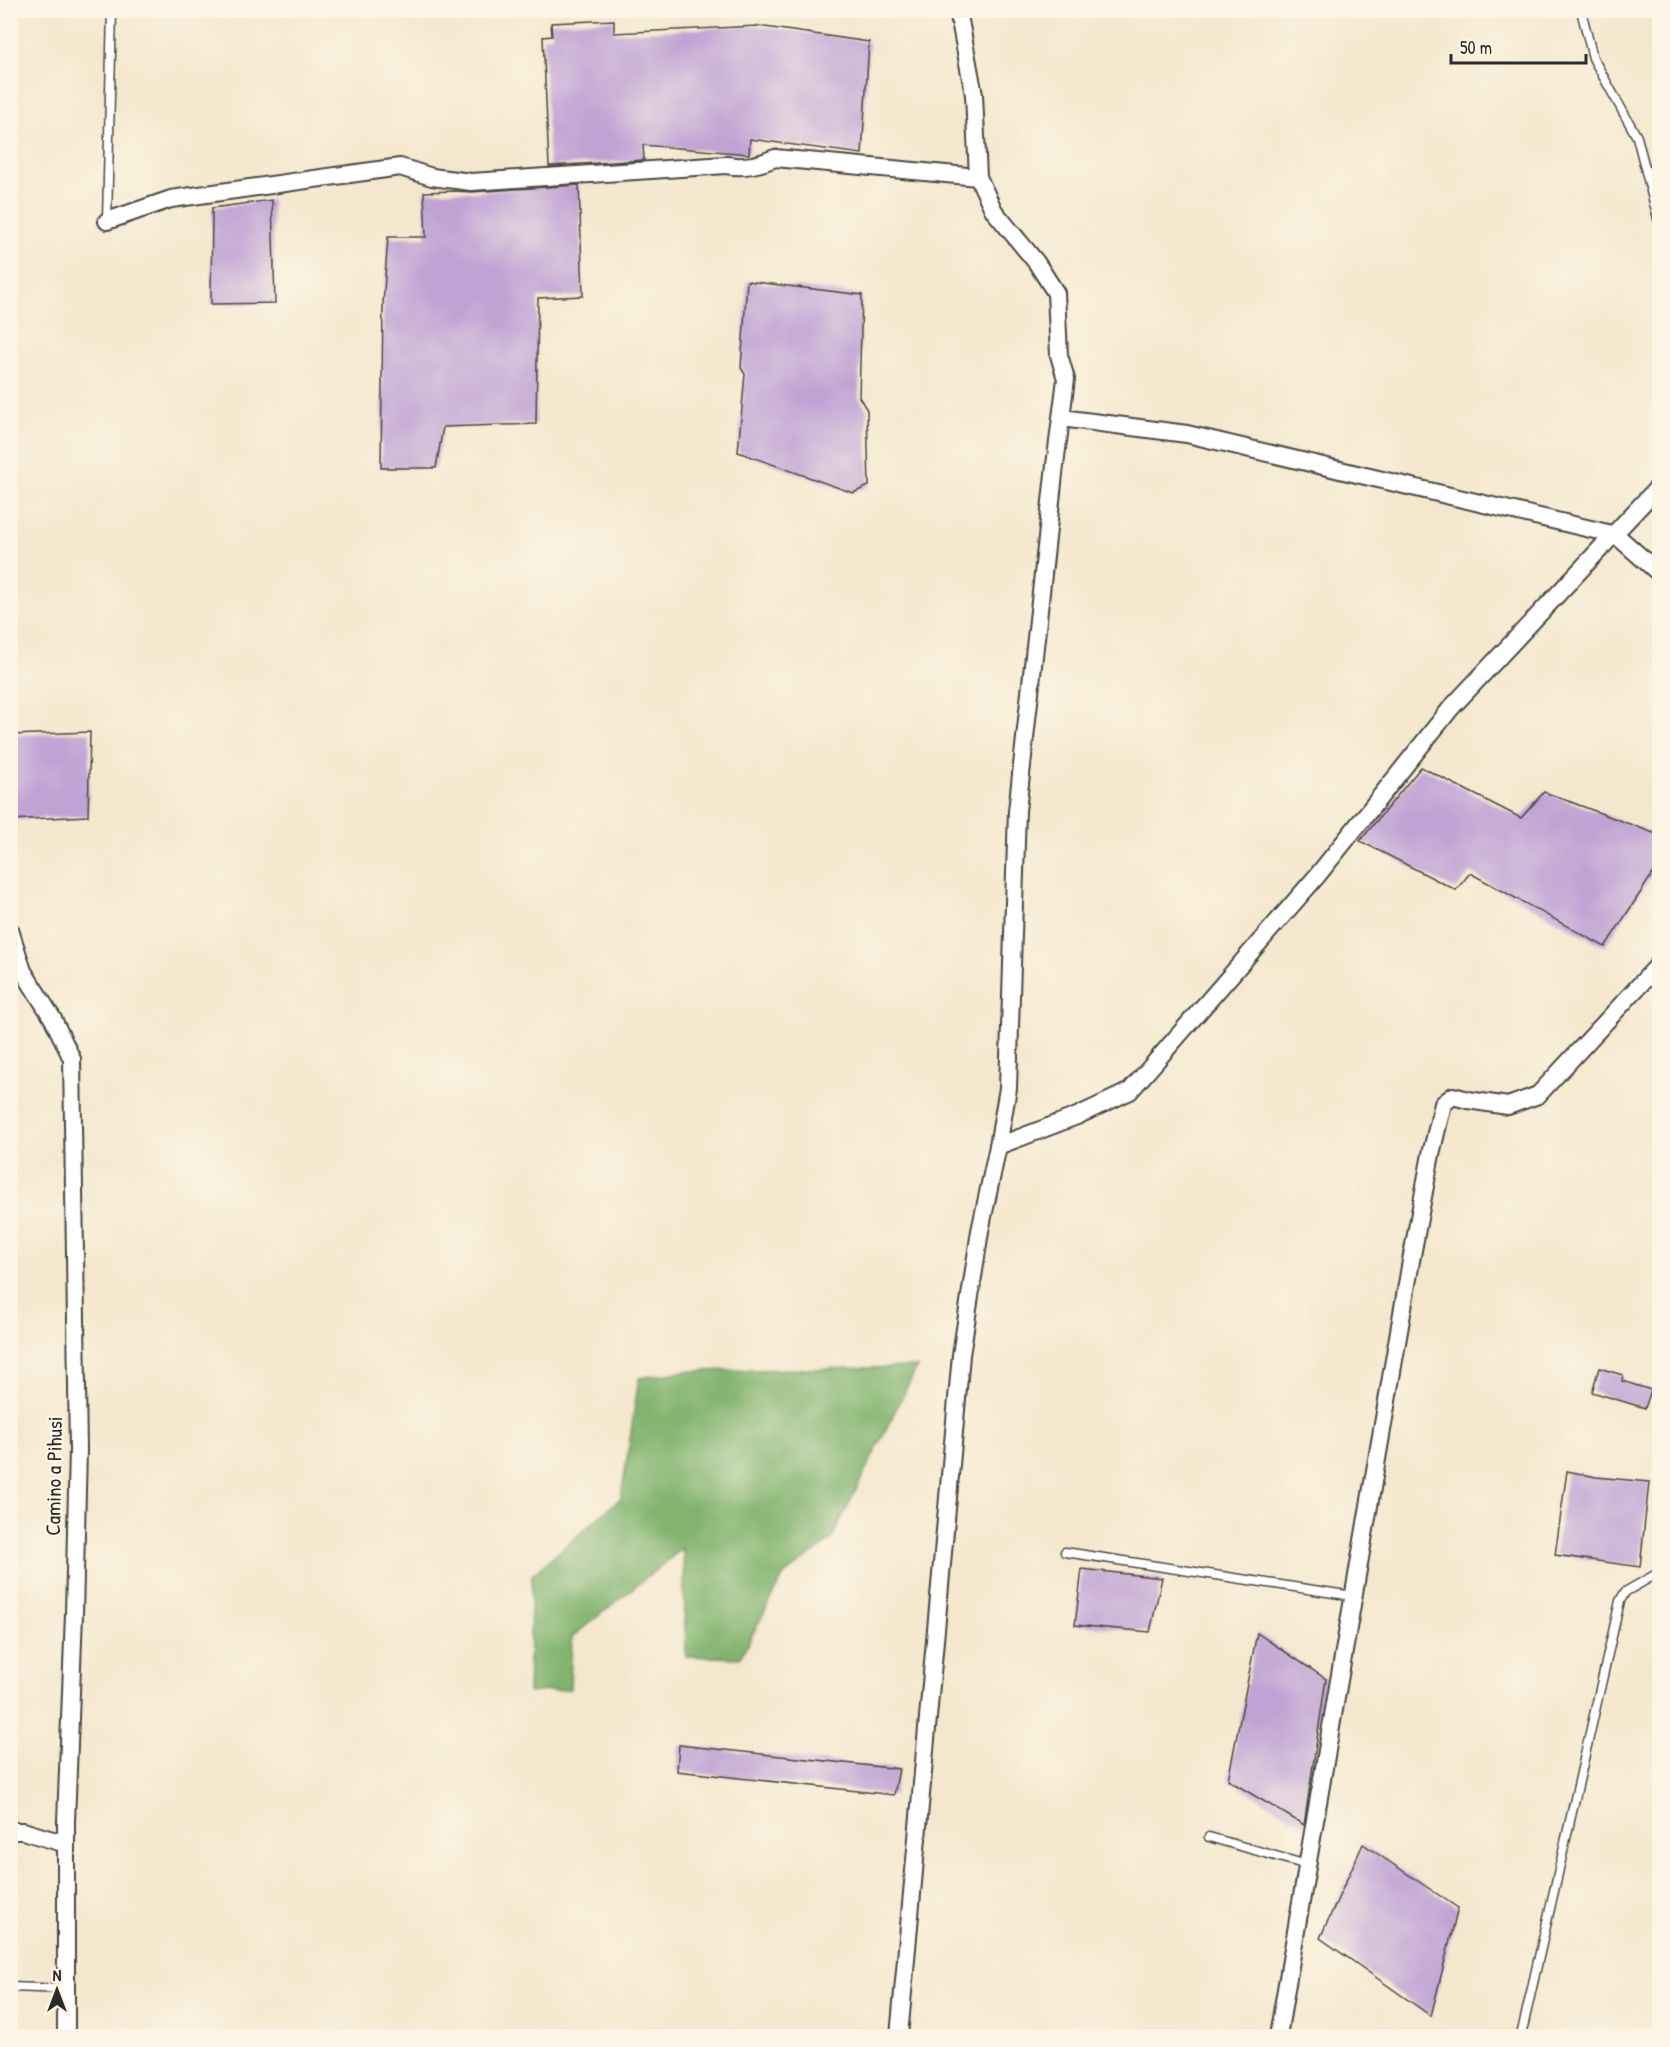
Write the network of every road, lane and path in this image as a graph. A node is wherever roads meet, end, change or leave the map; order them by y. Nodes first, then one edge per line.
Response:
1 (112, 10) edge
2 (958, 10) edge
3 (1581, 10) edge
4 (978, 177) junction
5 (107, 221) joint
6 (1659, 226) edge
7 (1061, 418) junction
8 (1659, 485) edge
9 (1616, 534) junction
10 (1659, 574) edge
11 (10, 930) edge
12 (1659, 963) edge
13 (998, 1146) junction
14 (1065, 1552) dead end
15 (1659, 1572) edge
16 (1353, 1596) junction
17 (10, 1831) edge
18 (1209, 1837) dead end
19 (66, 1844) junction
20 (1307, 1865) junction
21 (10, 1988) edge
22 (66, 1989) junction
23 (66, 2037) edge
24 (899, 2037) edge
25 (1278, 2037) edge
26 (1521, 2037) edge

1 - 5 lane
2 - 4 street
3 - 6 lane
4 - 5 street
4 - 7 street
7 - 9 street
7 - 13 street
8 - 9 street
9 - 10 street
9 - 13 street
11 - 19 street, Camino a Pihusi
12 - 16 street
13 - 24 street
14 - 16 lane
15 - 26 lane
16 - 20 street
17 - 19 street
18 - 20 lane
19 - 22 street, Camino a Pihusi
20 - 25 street
21 - 22 lane
22 - 23 street, Camino a Pihusi

